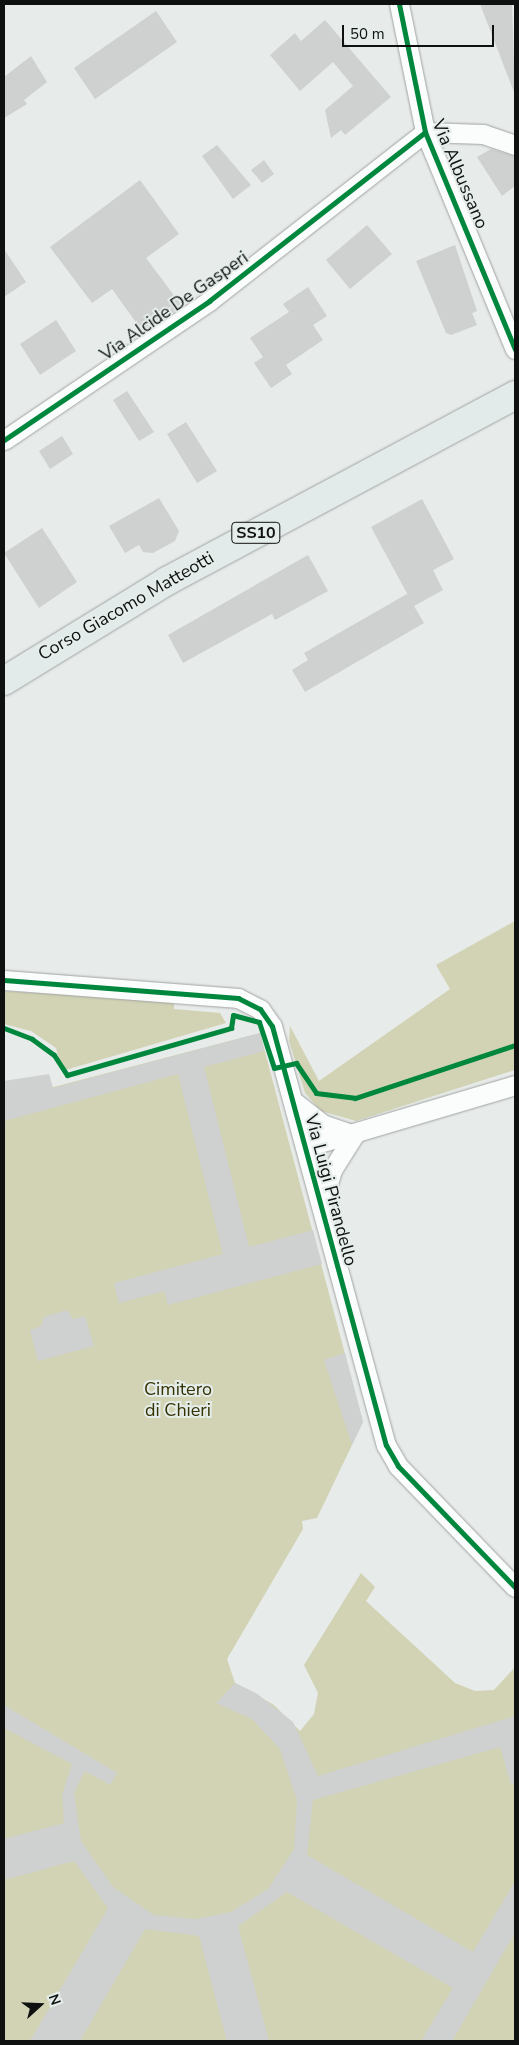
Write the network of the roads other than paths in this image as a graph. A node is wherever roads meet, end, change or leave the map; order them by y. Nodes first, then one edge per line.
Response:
1 (399, 4) edge
2 (425, 132) junction
3 (515, 145) edge
4 (515, 349) edge
5 (515, 395) edge
6 (4, 440) edge
7 (4, 681) edge
8 (4, 980) edge
9 (515, 1085) edge
10 (293, 1101) junction
11 (354, 1135) junction
12 (306, 1148) junction
13 (322, 1210) junction
14 (515, 1587) edge

1 - 2 street, Via Albussano
2 - 3 street
2 - 4 street, Via Albussano
2 - 6 street, Via Alcide De Gasperi
5 - 7 main road, Corso Giacomo Matteotti / SS10
8 - 10 street, Via Luigi Pirandello
9 - 11 street
10 - 11 street
10 - 12 street, Via Luigi Pirandello
11 - 12 street
11 - 13 street
12 - 13 street, Via Luigi Pirandello
13 - 14 street, Via Luigi Pirandello

